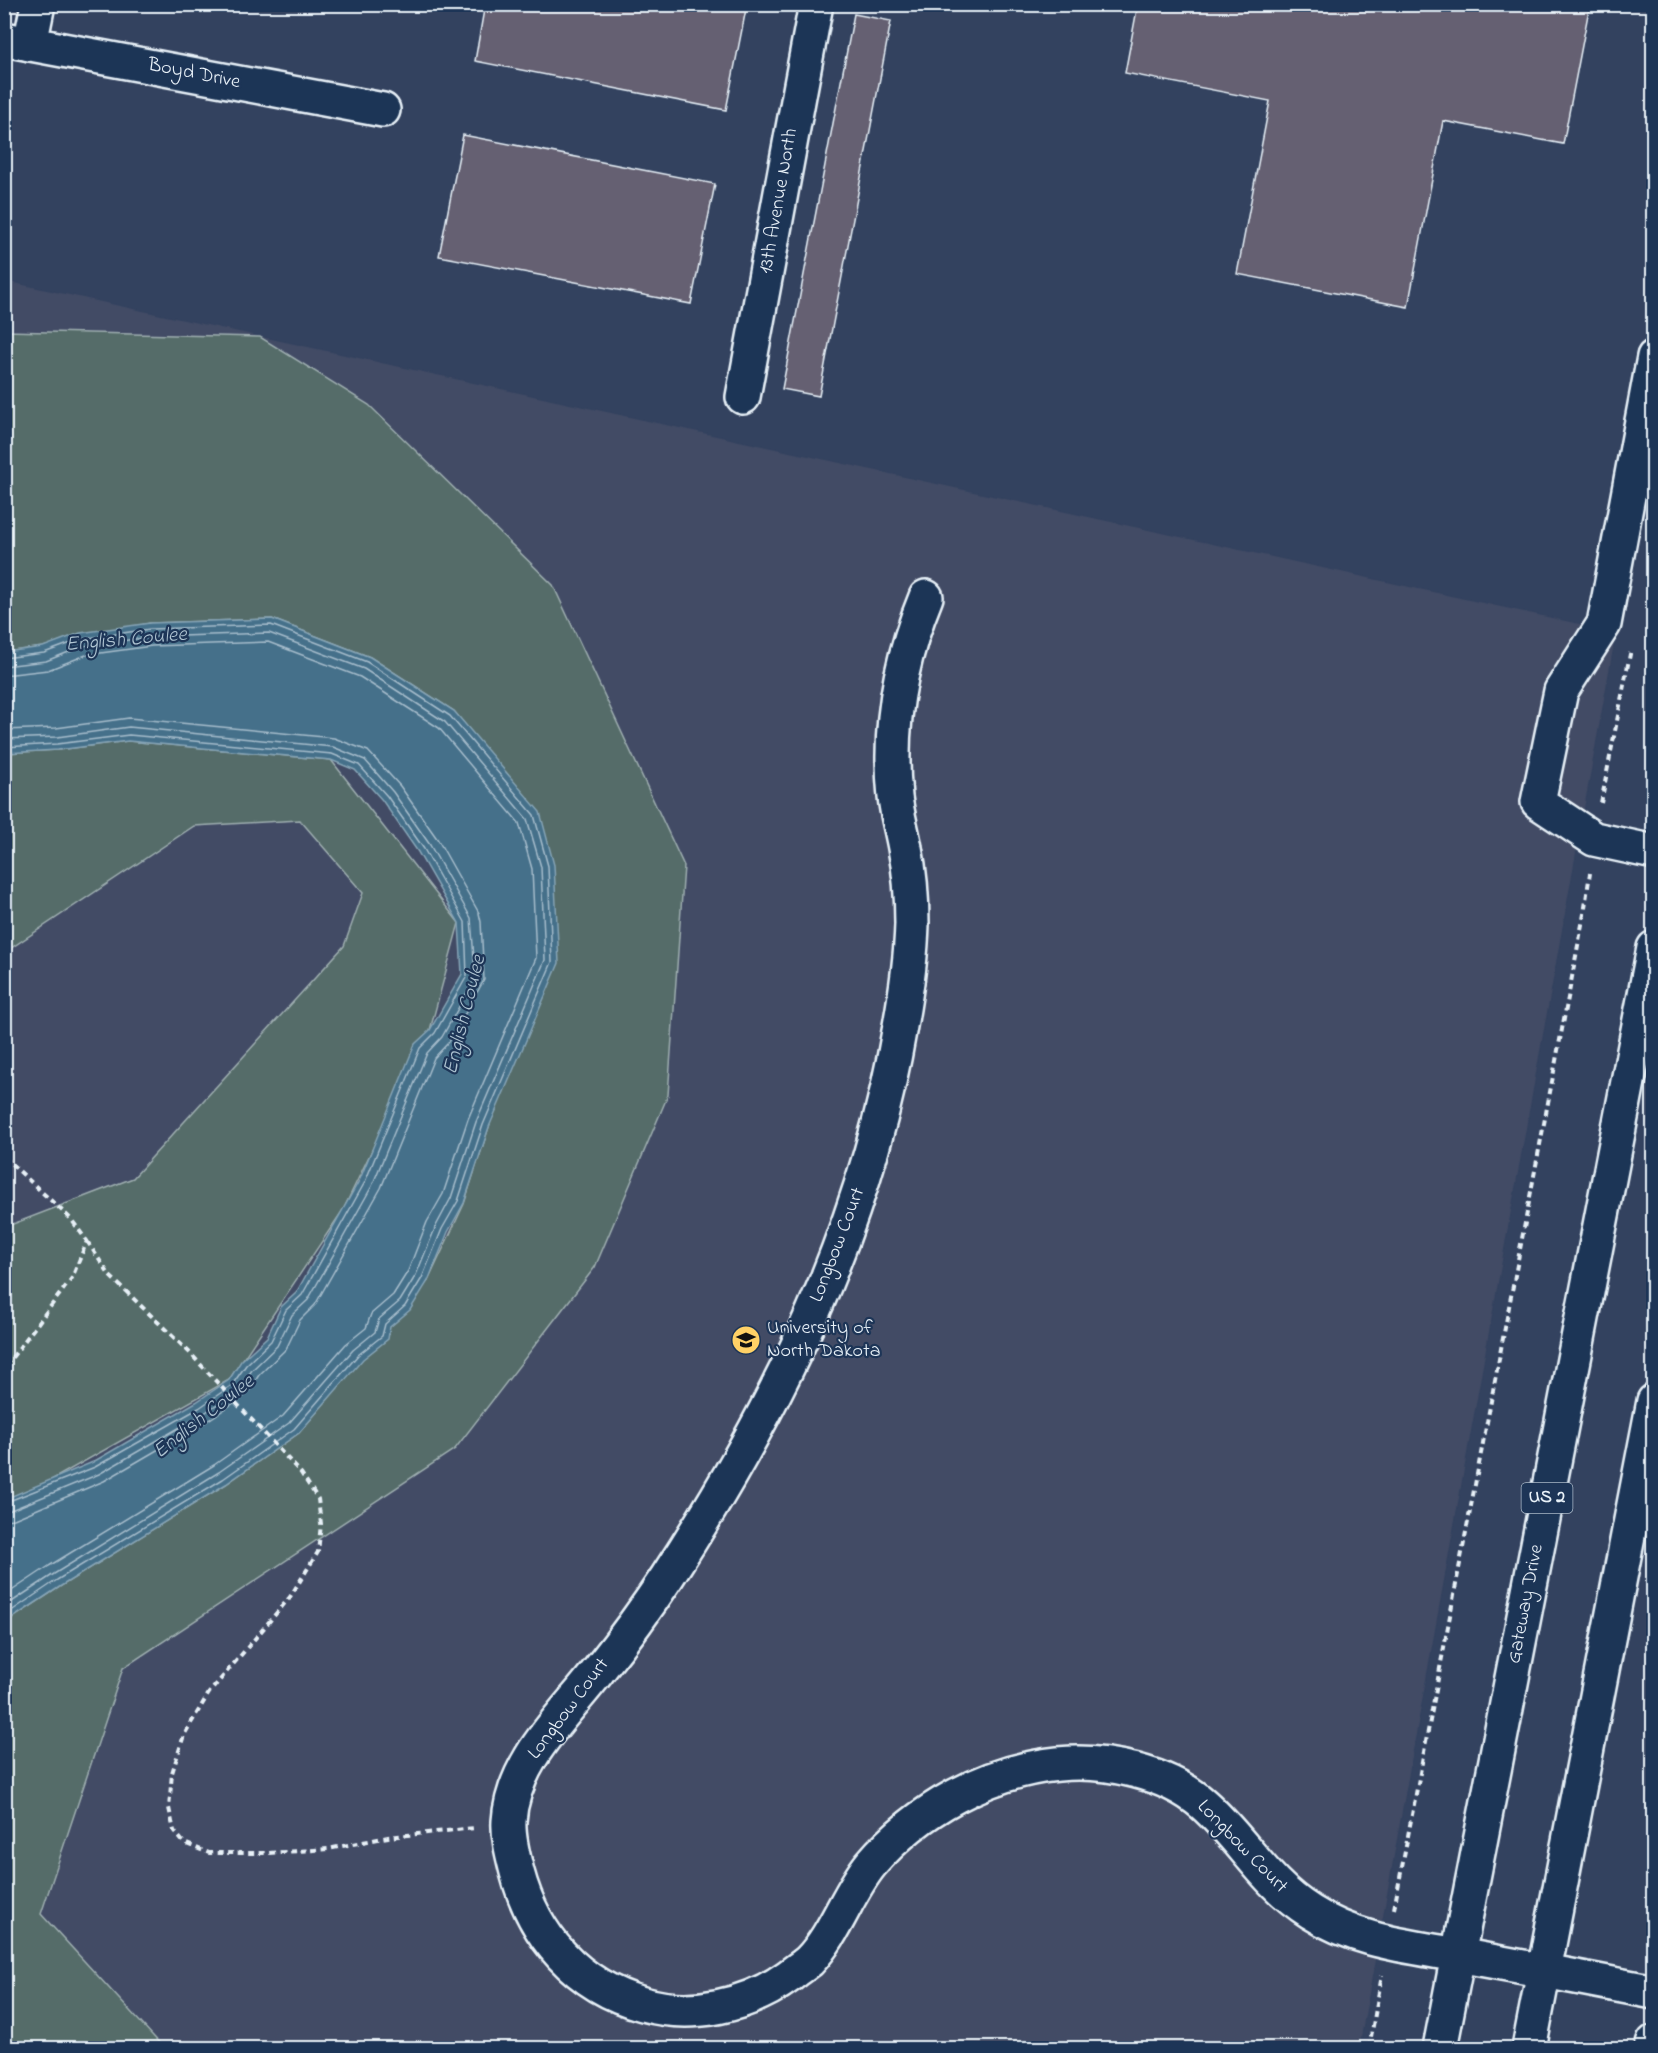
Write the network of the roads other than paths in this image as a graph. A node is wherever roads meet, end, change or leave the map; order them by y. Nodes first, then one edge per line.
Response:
1 (38, 4) edge
2 (816, 4) edge
3 (17, 41) edge
4 (383, 110) dead end
5 (1653, 357) edge
6 (743, 397) dead end
7 (926, 597) dead end
8 (1653, 852) edge
9 (1653, 948) edge
10 (1653, 1401) edge
11 (1458, 1955) junction
12 (1545, 1971) junction
13 (1653, 1992) edge
14 (1653, 2042) edge
15 (1440, 2049) edge
16 (1529, 2049) edge
17 (1652, 2049) edge

1 - 3 main road
2 - 6 main road, 13th Avenue North
3 - 4 main road, Boyd Drive
5 - 8 main road
7 - 11 main road, Longbow Court
9 - 11 main road, Gateway Drive / US 2
10 - 12 main road
11 - 12 main road, Longbow Court
11 - 15 main road, Gateway Drive / US 2
12 - 13 main road, Longbow Court
12 - 16 main road
14 - 17 main road

